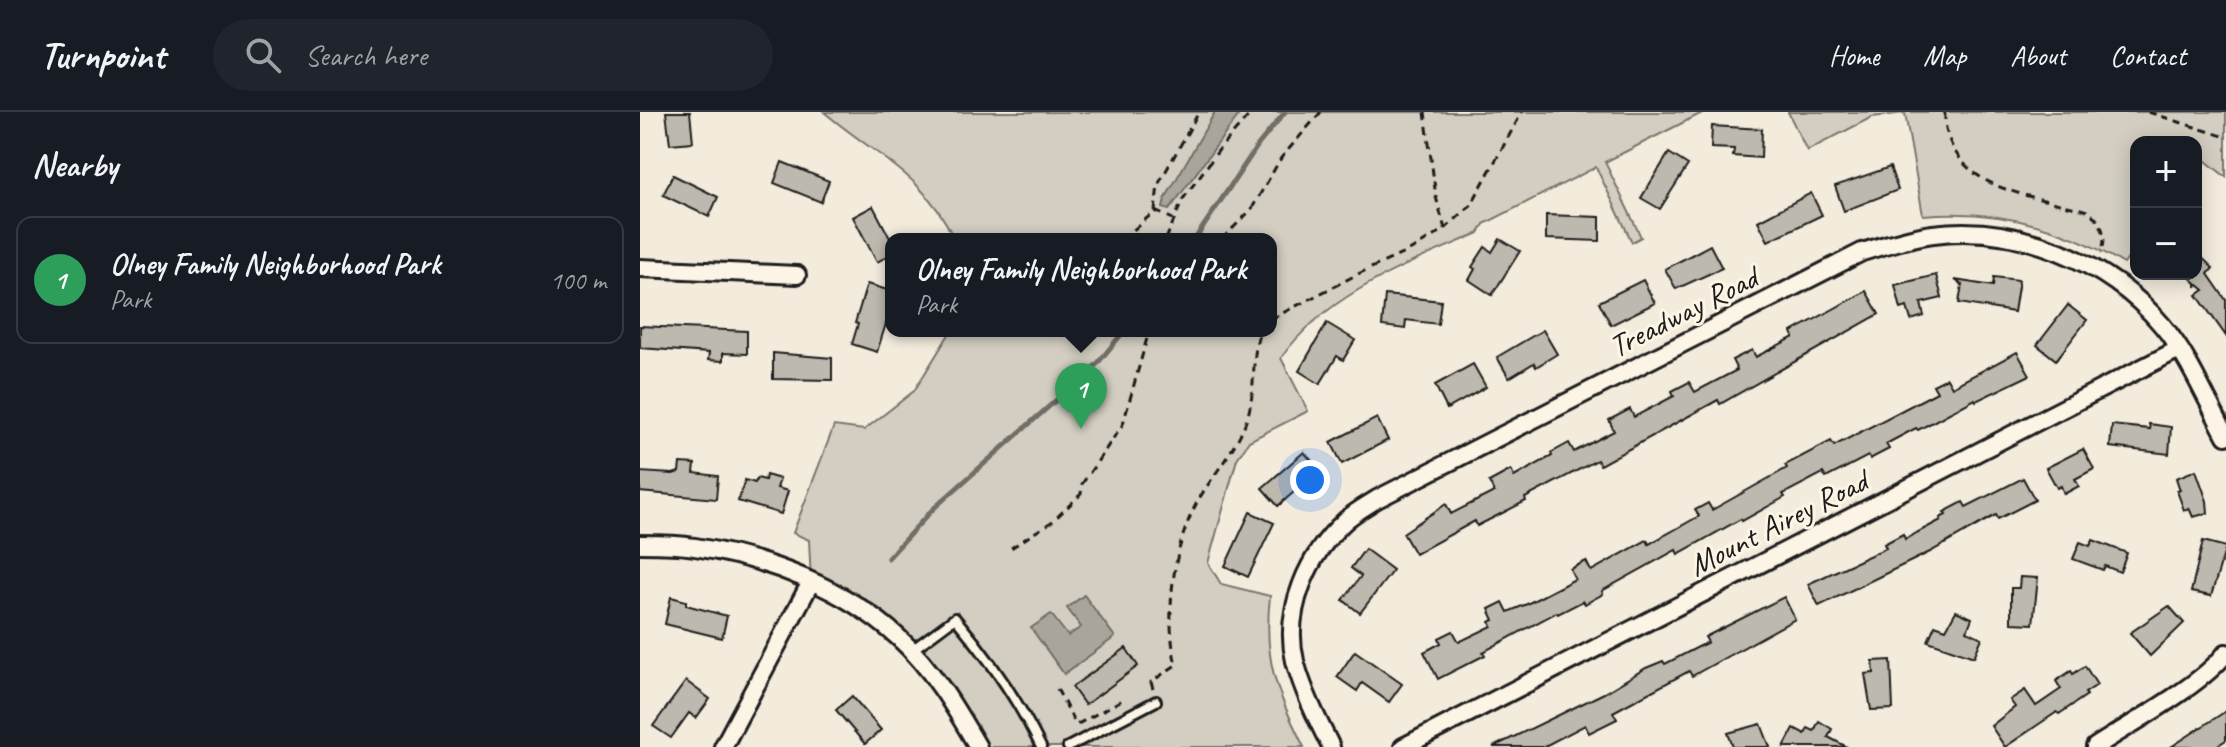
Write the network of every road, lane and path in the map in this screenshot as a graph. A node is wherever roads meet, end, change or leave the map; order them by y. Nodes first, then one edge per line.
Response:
1 (1199, 112) edge
2 (1252, 112) edge
3 (1321, 112) edge
4 (1425, 112) edge
5 (1522, 112) edge
6 (1945, 112) edge
7 (2148, 112) edge
8 (2226, 137) edge
9 (1155, 211) junction
10 (1175, 220) junction
11 (1445, 229) junction
12 (1130, 233) edge
13 (1169, 233) edge
14 (1228, 233) edge
15 (640, 268) edge
16 (2094, 269) junction
17 (797, 275) dead end
18 (1277, 316) edge
19 (1147, 337) edge
20 (1259, 337) edge
21 (2179, 349) junction
22 (2226, 436) edge
23 (640, 544) edge
24 (1011, 548) dead end
25 (811, 582) junction
26 (911, 651) junction
27 (2226, 653) edge
28 (1057, 689) dead end
29 (1156, 701) joint
30 (1130, 715) junction
31 (723, 747) edge
32 (978, 747) edge
33 (1041, 747) edge
34 (1068, 747) edge
35 (1331, 747) edge
36 (1403, 747) edge
37 (2095, 747) edge

1 - 9 path
2 - 10 path
3 - 14 path
4 - 11 path
5 - 11 path
6 - 16 path
7 - 8 path
9 - 10 path
9 - 12 path
10 - 13 path
11 - 18 path
15 - 17 street
16 - 21 street, Treadway Road
16 - 35 street, Treadway Road
19 - 24 path
20 - 29 path
21 - 22 street, Treadway Road
21 - 36 street, Mount Airey Road
23 - 25 street
25 - 26 street
25 - 31 street
26 - 32 street
26 - 33 lane
27 - 37 street
28 - 30 path
29 - 30 lane
30 - 34 lane

